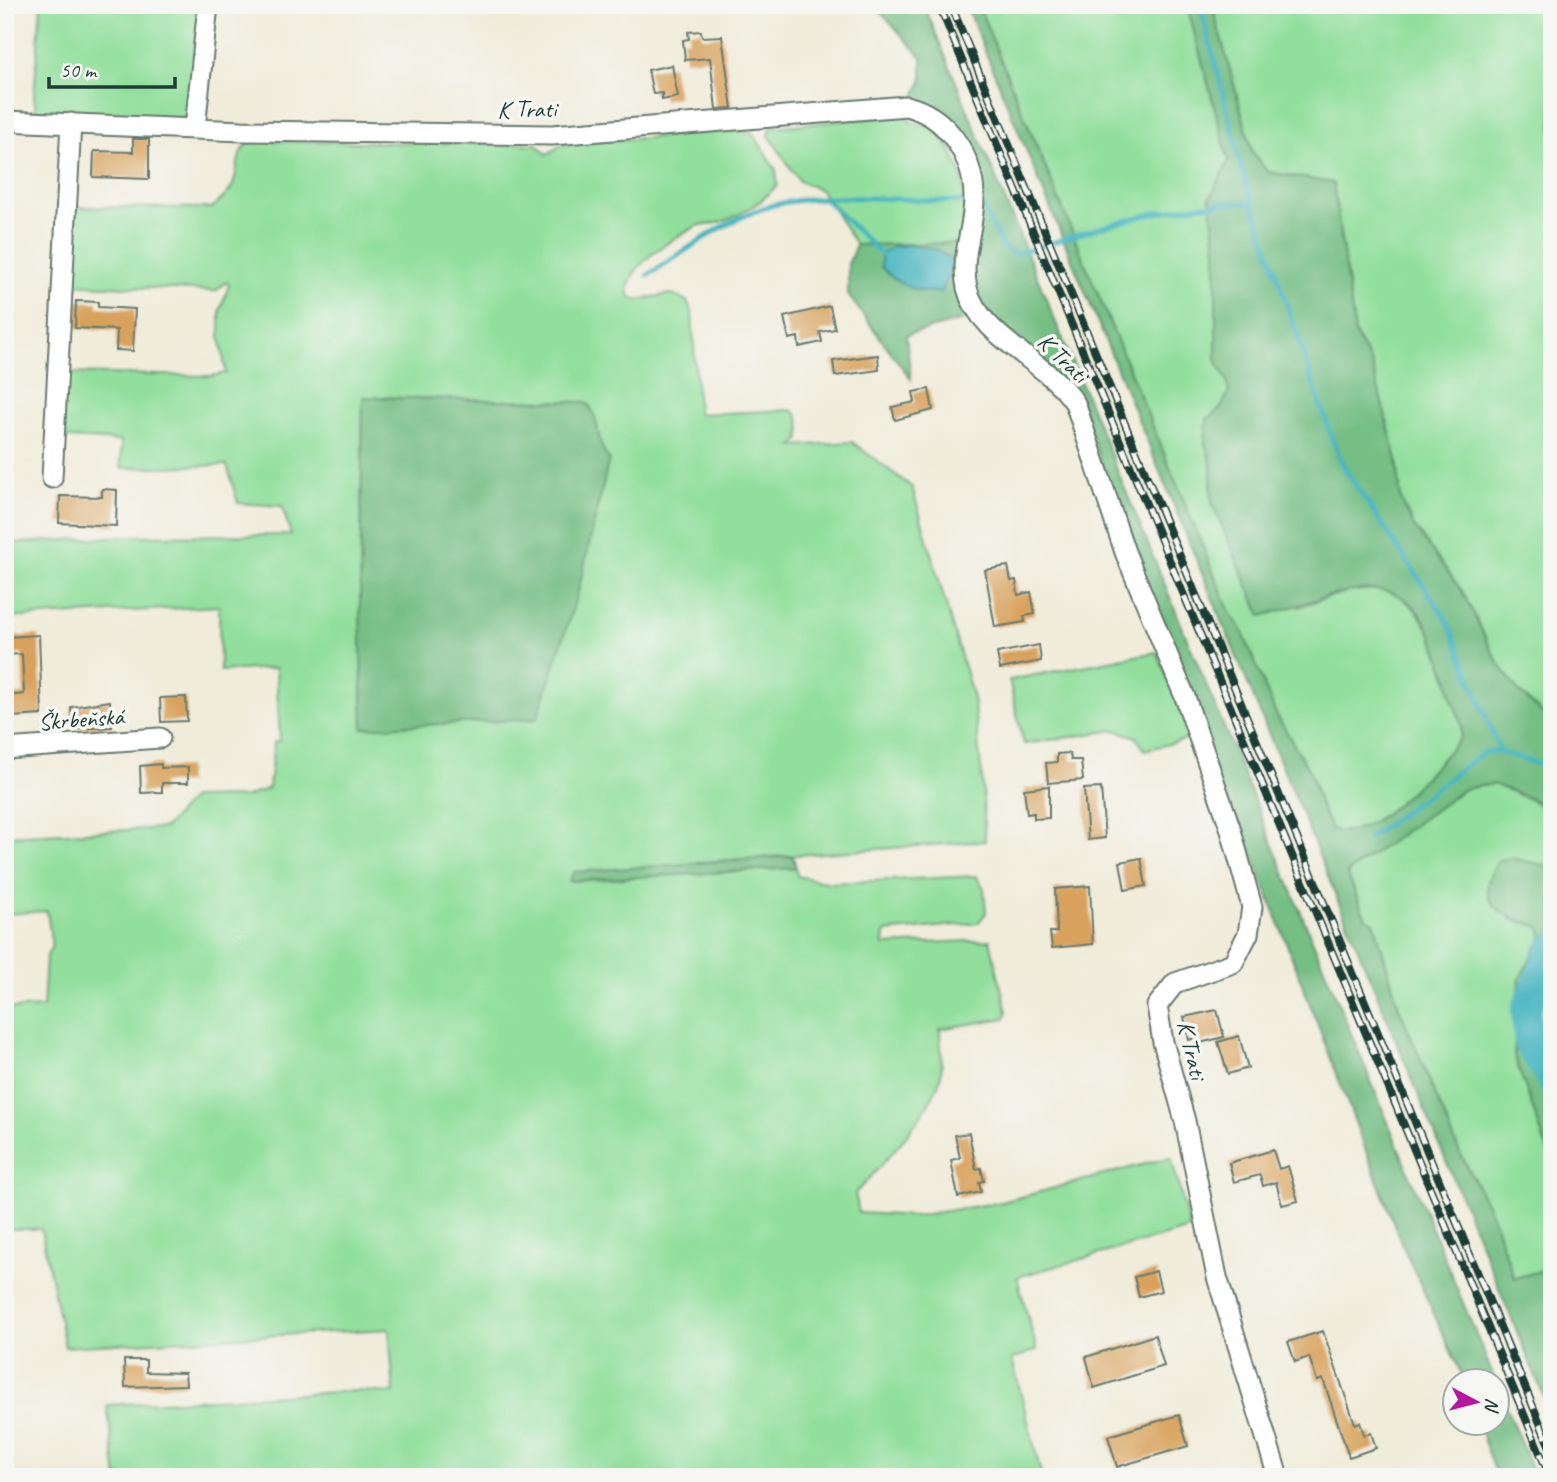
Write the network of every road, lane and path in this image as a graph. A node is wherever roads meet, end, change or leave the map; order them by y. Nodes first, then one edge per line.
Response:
1 (208, 5) edge
2 (5, 121) edge
3 (71, 123) junction
4 (195, 128) junction
5 (52, 478) dead end
6 (160, 738) dead end
7 (5, 749) edge
8 (1278, 1477) edge

1 - 4 street
2 - 3 street, K Trati
3 - 4 street, K Trati
3 - 5 street
4 - 8 street, K Trati
6 - 7 street, Škrbeňská

